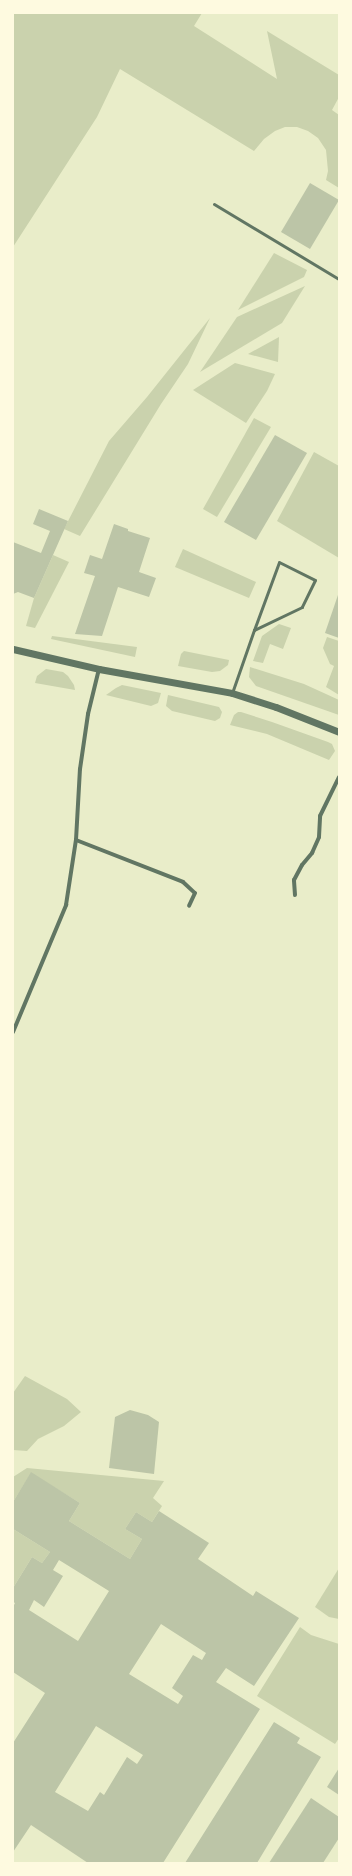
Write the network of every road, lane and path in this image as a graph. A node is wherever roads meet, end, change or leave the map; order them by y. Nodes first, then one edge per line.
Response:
1 (214, 204) dead end
2 (339, 279) edge
3 (254, 630) junction
4 (13, 649) edge
5 (99, 669) junction
6 (232, 694) junction
7 (339, 732) edge
8 (339, 777) edge
9 (76, 840) junction
10 (295, 894) dead end
11 (188, 906) dead end
12 (13, 1032) edge

1 - 2 lane
3 - 3 lane
3 - 6 lane
4 - 5 street
5 - 6 street
5 - 9 street
6 - 7 street
8 - 10 street
9 - 11 street
9 - 12 street

